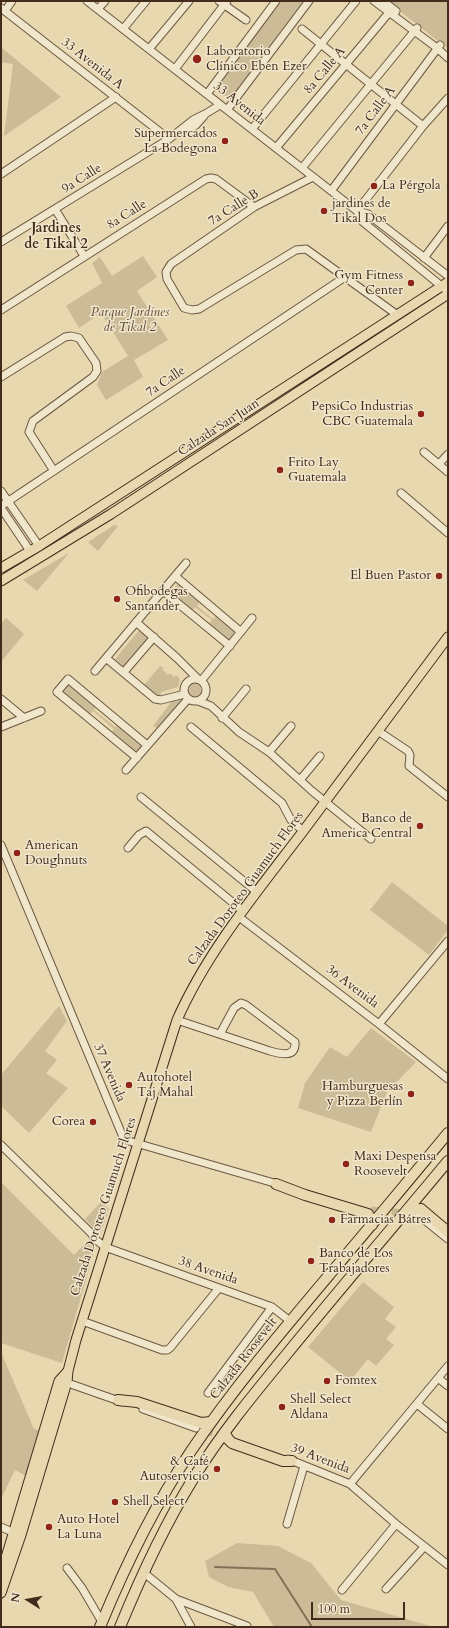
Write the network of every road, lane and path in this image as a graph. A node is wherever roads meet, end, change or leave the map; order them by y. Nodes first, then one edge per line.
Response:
1 (12, 1) edge
2 (87, 1) edge
3 (105, 1) edge
4 (146, 1) edge
5 (190, 1) edge
6 (276, 1) edge
7 (309, 1) edge
8 (356, 1) edge
9 (374, 1) edge
10 (383, 1) edge
11 (223, 2) edge
12 (3, 10) edge
13 (98, 10) junction
14 (391, 11) junction
15 (246, 20) dead end
16 (124, 29) junction
17 (302, 29) dead end
18 (415, 29) junction
19 (321, 44) junction
20 (439, 47) junction
21 (149, 49) junction
22 (448, 52) edge
23 (448, 58) edge
24 (346, 64) junction
25 (175, 69) junction
26 (370, 84) junction
27 (207, 94) junction
28 (116, 97) junction
29 (448, 98) edge
30 (396, 104) junction
31 (220, 105) junction
32 (227, 110) junction
33 (423, 126) junction
34 (252, 129) junction
35 (172, 137) junction
36 (276, 148) junction
37 (302, 168) junction
38 (1, 174) edge
39 (313, 177) junction
40 (331, 191) junction
41 (254, 208) junction
42 (56, 209) junction
43 (357, 212) junction
44 (448, 226) edge
45 (1, 242) edge
46 (84, 256) junction
47 (424, 258) junction
48 (448, 276) edge
49 (345, 277) junction
50 (446, 288) edge
51 (1, 310) edge
52 (396, 314) junction
53 (1, 377) edge
54 (424, 452) dead end
55 (448, 454) edge
56 (439, 464) junction
57 (54, 471) junction
58 (448, 472) edge
59 (1, 491) edge
60 (400, 493) dead end
61 (8, 502) junction
62 (1, 507) edge
63 (448, 534) edge
64 (39, 546) junction
65 (30, 551) junction
66 (186, 563) dead end
67 (1, 568) edge
68 (174, 576) junction
69 (1, 581) edge
70 (162, 590) junction
71 (252, 618) dead end
72 (136, 622) junction
73 (241, 632) junction
74 (154, 637) junction
75 (448, 637) edge
76 (230, 646) junction
77 (106, 658) junction
78 (94, 671) dead end
79 (124, 672) junction
80 (200, 680) junction
81 (246, 689) dead end
82 (207, 691) junction
83 (186, 696) junction
84 (1, 699) edge
85 (198, 701) junction
86 (211, 706) junction
87 (41, 711) dead end
88 (222, 718) junction
89 (22, 719) junction
90 (291, 726) dead end
91 (1, 727) edge
92 (191, 728) dead end
93 (378, 731) junction
94 (147, 744) junction
95 (269, 752) junction
96 (320, 756) dead end
97 (137, 758) junction
98 (126, 770) dead end
99 (300, 780) junction
100 (141, 797) dead end
101 (448, 797) edge
102 (326, 801) junction
103 (303, 831) junction
104 (371, 839) dead end
105 (1, 845) edge
106 (128, 848) dead end
107 (257, 892) junction
108 (241, 914) junction
109 (448, 941) edge
110 (177, 1020) junction
111 (379, 1024) junction
112 (220, 1034) junction
113 (448, 1079) edge
114 (448, 1133) edge
115 (138, 1143) junction
116 (1, 1145) edge
117 (448, 1161) edge
118 (276, 1184) junction
119 (371, 1210) tunnel mouth
120 (417, 1214) dead end
121 (398, 1221) junction
122 (372, 1225) junction
123 (448, 1232) edge
124 (448, 1239) edge
125 (105, 1245) junction
126 (219, 1288) junction
127 (272, 1307) junction
128 (82, 1321) junction
129 (290, 1321) junction
130 (448, 1366) edge
131 (438, 1378) junction
132 (63, 1382) junction
133 (448, 1386) edge
134 (208, 1393) dead end
135 (118, 1400) junction
136 (417, 1404) junction
137 (211, 1422) junction
138 (196, 1428) tunnel mouth
139 (448, 1429) edge
140 (227, 1436) junction
141 (292, 1461) joint
142 (304, 1466) junction
143 (350, 1484) junction
144 (287, 1524) dead end
145 (396, 1524) junction
146 (1, 1527) edge
147 (17, 1534) junction
148 (424, 1547) junction
149 (448, 1564) edge
150 (67, 1568) dead end
151 (143, 1572) junction
152 (1, 1574) edge
153 (386, 1589) dead end
154 (342, 1590) dead end
155 (1, 1593) edge
156 (176, 1599) junction
157 (101, 1624) edge
158 (247, 1626) dead end
159 (120, 1627) edge
160 (191, 1627) edge

1 - 12 street
2 - 13 street, 33 Avenida
3 - 13 street
4 - 16 street
5 - 21 street
6 - 27 street
7 - 32 street
8 - 19 street
9 - 14 street
10 - 14 street
11 - 15 street
11 - 25 street
12 - 28 street, 33 Avenida A
13 - 16 street, 33 Avenida
14 - 18 street
14 - 24 street, 8a Calle A
16 - 21 street, 33 Avenida
17 - 19 street
18 - 20 street
18 - 26 street
19 - 24 street
19 - 34 street
20 - 22 street
20 - 23 street
20 - 30 street, 7a Calle A
21 - 25 street, 33 Avenida
24 - 26 street
24 - 36 street, 8a Calle A
25 - 27 street, 33 Avenida
26 - 30 street
26 - 37 street
27 - 31 street, 33 Avenida
28 - 35 street, 33 Avenida A
28 - 38 street
29 - 33 street
30 - 33 street
30 - 40 street, 7a Calle A
31 - 32 street, 33 Avenida
31 - 35 street, 9a Calle
32 - 34 street, 33 Avenida
33 - 43 street
34 - 36 street, 33 Avenida
35 - 42 street, 9a Calle
36 - 37 street, 33 Avenida
37 - 39 street, 33 Avenida
39 - 40 street, 33 Avenida
39 - 41 street, 7a Calle B
40 - 43 street, 33 Avenida
41 - 46 street, 8a Calle
41 - 49 street, 7a Calle B
42 - 45 street, 9a Calle
42 - 46 street
43 - 47 street, 33 Avenida
43 - 50 street, 33 Avenida
44 - 47 street
46 - 51 street, 8a Calle
47 - 48 street, 33 Avenida
49 - 52 street
49 - 57 street, 7a Calle
50 - 52 main road, Calzada San Juan
50 - 69 main road, Calzada San Juan
52 - 64 main road, Calzada San Juan
53 - 57 street
54 - 56 street
55 - 56 street
56 - 58 street
57 - 61 street, 7a Calle
59 - 61 street
60 - 63 street
61 - 62 street, 7a Calle
61 - 64 street
62 - 65 street
64 - 65 main road, Calzada San Juan
65 - 67 main road, Calzada San Juan
66 - 68 street
68 - 70 street
68 - 73 street
70 - 72 street
70 - 76 street
71 - 73 street
72 - 74 street
72 - 77 street
73 - 76 street
74 - 79 street
74 - 80 street
75 - 93 main road, Calzada Doroteo Guamuch Flores
76 - 80 street
77 - 78 street
77 - 79 street
79 - 83 street
80 - 82 street
80 - 83 street
81 - 88 street
82 - 85 street
82 - 86 street
83 - 85 street
83 - 94 street
84 - 89 street
85 - 86 street
86 - 88 street
87 - 89 street
88 - 95 street
89 - 91 street
90 - 95 street
92 - 103 street
93 - 101 street
93 - 102 main road, Calzada Doroteo Guamuch Flores
94 - 97 street
94 - 97 street
95 - 99 street
96 - 99 street
97 - 98 street
99 - 102 street
100 - 107 street
102 - 103 main road, Calzada Doroteo Guamuch Flores
102 - 104 street
103 - 107 main road, Calzada Doroteo Guamuch Flores
105 - 115 street, 37 Avenida
106 - 108 street, 36 Avenida
107 - 108 main road, Calzada Doroteo Guamuch Flores
108 - 110 main road, Calzada Doroteo Guamuch Flores
108 - 111 street, 36 Avenida
109 - 111 street
110 - 112 street
110 - 115 main road, Calzada Doroteo Guamuch Flores
111 - 113 street, 36 Avenida
112 - 112 street
114 - 122 highway, Calzada Roosevelt
115 - 118 street, 37 Avenida
115 - 125 main road, Calzada Doroteo Guamuch Flores
116 - 125 street, 38 Avenida
117 - 121 highway
118 - 119 street, 37 Avenida
118 - 122 highway
120 - 124 street
121 - 123 highway
121 - 140 highway
122 - 129 highway, Calzada Roosevelt
125 - 126 street, 38 Avenida
125 - 128 main road, Calzada Doroteo Guamuch Flores
126 - 127 street, 38 Avenida
126 - 128 street
127 - 129 street, 38 Avenida
127 - 134 street
128 - 132 main road, Calzada Doroteo Guamuch Flores
129 - 137 highway, Calzada Roosevelt
130 - 131 street
131 - 133 street
131 - 136 street
132 - 135 street
132 - 147 main road, Calzada Doroteo Guamuch Flores
135 - 137 highway
135 - 138 street
136 - 139 street
136 - 143 street
137 - 157 highway, Calzada Roosevelt
140 - 141 highway
140 - 151 highway
141 - 142 street, 39 Avenida
142 - 143 street, 39 Avenida
142 - 144 street
143 - 145 street, 39 Avenida
145 - 148 street, 39 Avenida
145 - 154 street
146 - 147 street
147 - 152 main road, Calzada Doroteo Guamuch Flores
147 - 155 main road, Calzada Doroteo Guamuch Flores
148 - 149 street, 39 Avenida
148 - 153 street
150 - 157 street
151 - 156 street
151 - 159 highway
156 - 158 street
156 - 160 street

